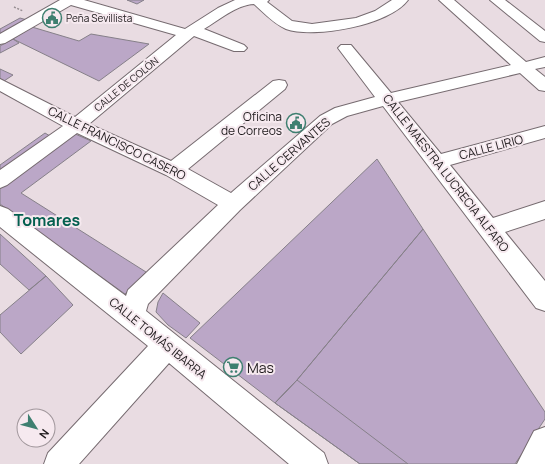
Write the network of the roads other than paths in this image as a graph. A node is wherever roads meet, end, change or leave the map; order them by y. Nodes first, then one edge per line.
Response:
1 (69, 0) edge
2 (259, 0) edge
3 (401, 0) edge
4 (446, 0) edge
5 (497, 0) edge
6 (190, 32) junction
7 (545, 38) edge
8 (0, 40) edge
9 (239, 48) dead end
10 (346, 48) dead end
11 (545, 62) edge
12 (523, 67) junction
13 (0, 84) edge
14 (279, 85) dead end
15 (545, 86) edge
16 (388, 99) junction
17 (76, 125) junction
18 (545, 132) edge
19 (437, 162) junction
20 (173, 170) junction
21 (0, 180) edge
22 (233, 204) junction
23 (545, 210) edge
24 (0, 215) edge
25 (489, 228) junction
26 (545, 300) edge
27 (132, 316) junction
28 (166, 346) junction
29 (545, 442) edge
30 (59, 464) edge
31 (313, 464) edge
32 (532, 464) edge

1 - 6 street
1 - 8 street
2 - 3 street
2 - 6 street, CALLE DE COLÓN
4 - 12 street
5 - 7 street
6 - 9 street
6 - 17 street, CALLE DE COLÓN
10 - 16 street, CALLE MAESTRA LUCRECIA ALFARO
11 - 12 street, CALLE CERVANTES
12 - 15 street
12 - 16 street, CALLE CERVANTES
13 - 17 street, CALLE FRANCISCO CASERO
14 - 20 street
16 - 19 street, CALLE MAESTRA LUCRECIA ALFARO
16 - 22 street, CALLE CERVANTES
17 - 20 street, CALLE FRANCISCO CASERO
17 - 21 street, CALLE DE COLÓN
18 - 19 street, CALLE LIRIO
19 - 25 street, CALLE MAESTRA LUCRECIA ALFARO
20 - 22 street, CALLE FRANCISCO CASERO
22 - 27 street, CALLE CERVANTES
23 - 25 street
24 - 27 street, CALLE TOMÁS IBARRA
25 - 26 street, CALLE MAESTRA LUCRECIA ALFARO
27 - 28 street, CALLE TOMÁS IBARRA
28 - 30 street
28 - 31 street, CALLE TOMÁS IBARRA
29 - 32 street

